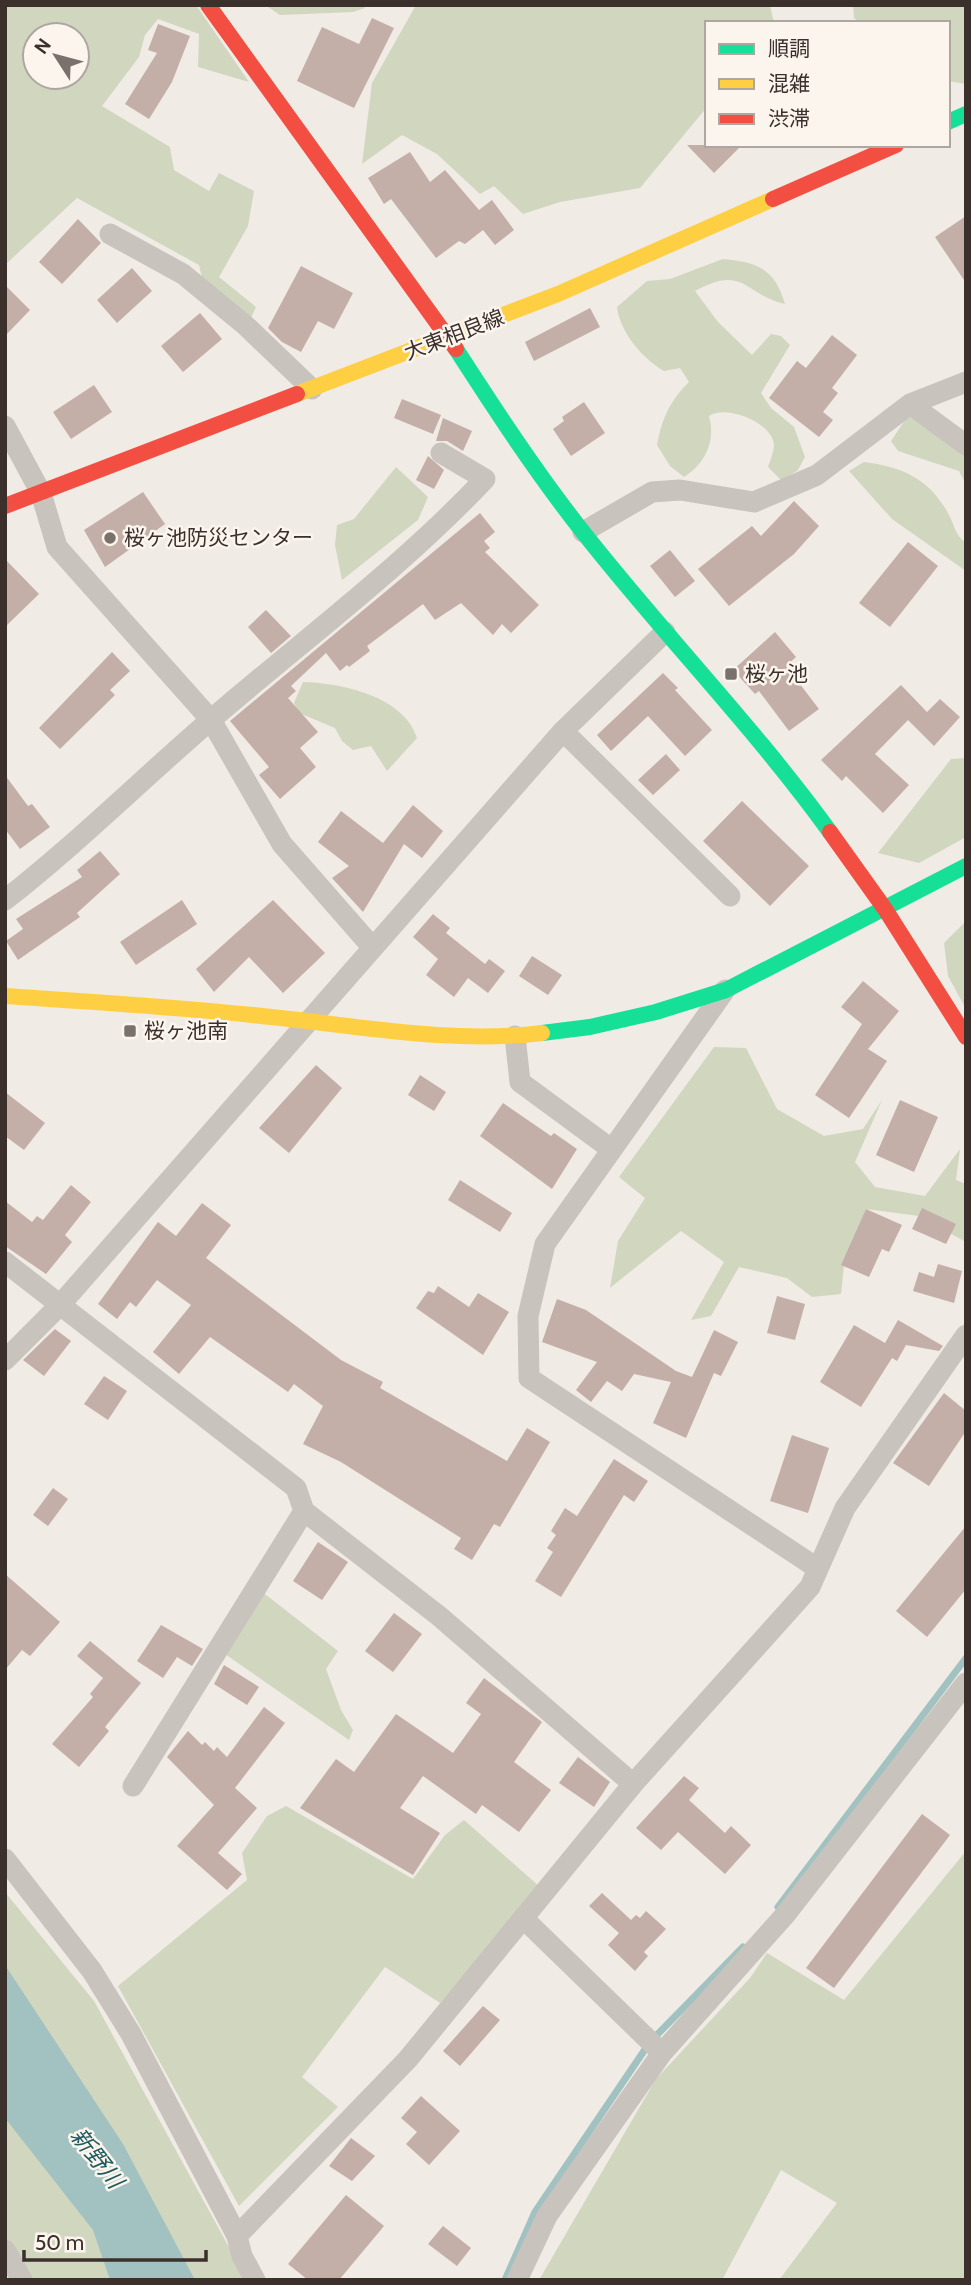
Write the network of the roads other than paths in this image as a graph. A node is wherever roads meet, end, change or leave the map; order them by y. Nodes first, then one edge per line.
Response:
1 (208, 5) edge
2 (966, 114) edge
3 (950, 121) edge
4 (891, 147) edge
5 (110, 234) dead end
6 (448, 337) junction
7 (966, 382) edge
8 (312, 389) junction
9 (910, 404) junction
10 (5, 426) edge
11 (966, 445) edge
12 (441, 453) dead end
13 (41, 493) junction
14 (5, 506) edge
15 (583, 532) junction
16 (665, 632) junction
17 (211, 720) junction
18 (563, 731) junction
19 (966, 866) edge
20 (730, 896) dead end
21 (5, 900) edge
22 (885, 909) junction
23 (373, 948) junction
24 (726, 990) junction
25 (5, 996) edge
26 (308, 1021) junction
27 (515, 1036) junction
28 (966, 1037) edge
29 (611, 1149) junction
30 (5, 1262) edge
31 (60, 1305) junction
32 (966, 1335) edge
33 (5, 1360) edge
34 (304, 1511) junction
35 (817, 1568) junction
36 (966, 1683) edge
37 (633, 1784) junction
38 (133, 1786) dead end
39 (5, 1860) edge
40 (523, 1918) junction
41 (662, 2053) junction
42 (237, 2236) junction
43 (5, 2250) edge
44 (22, 2280) edge
45 (255, 2280) edge
46 (517, 2280) edge

1 - 6 street
2 - 3 street
4 - 6 street, 大東相良線
5 - 8 street
6 - 8 street, 大東相良線
6 - 15 street
7 - 9 street
8 - 13 street, 大東相良線
9 - 11 street
9 - 15 street
10 - 13 street
12 - 17 street
13 - 14 street, 大東相良線
13 - 17 street
15 - 16 street
16 - 18 street
16 - 22 street
17 - 21 street
17 - 23 street
18 - 20 street
18 - 23 street
19 - 22 street
22 - 24 street
22 - 28 street
23 - 26 street
24 - 27 street
24 - 29 street
25 - 26 street
26 - 27 street
26 - 31 street
27 - 29 street
29 - 35 street
30 - 31 street
31 - 33 street
31 - 34 street
32 - 35 street
34 - 37 street
34 - 38 street
35 - 37 street
36 - 41 street
37 - 40 street
39 - 42 street
40 - 41 street
40 - 42 street
41 - 46 street
42 - 45 street
43 - 44 street

